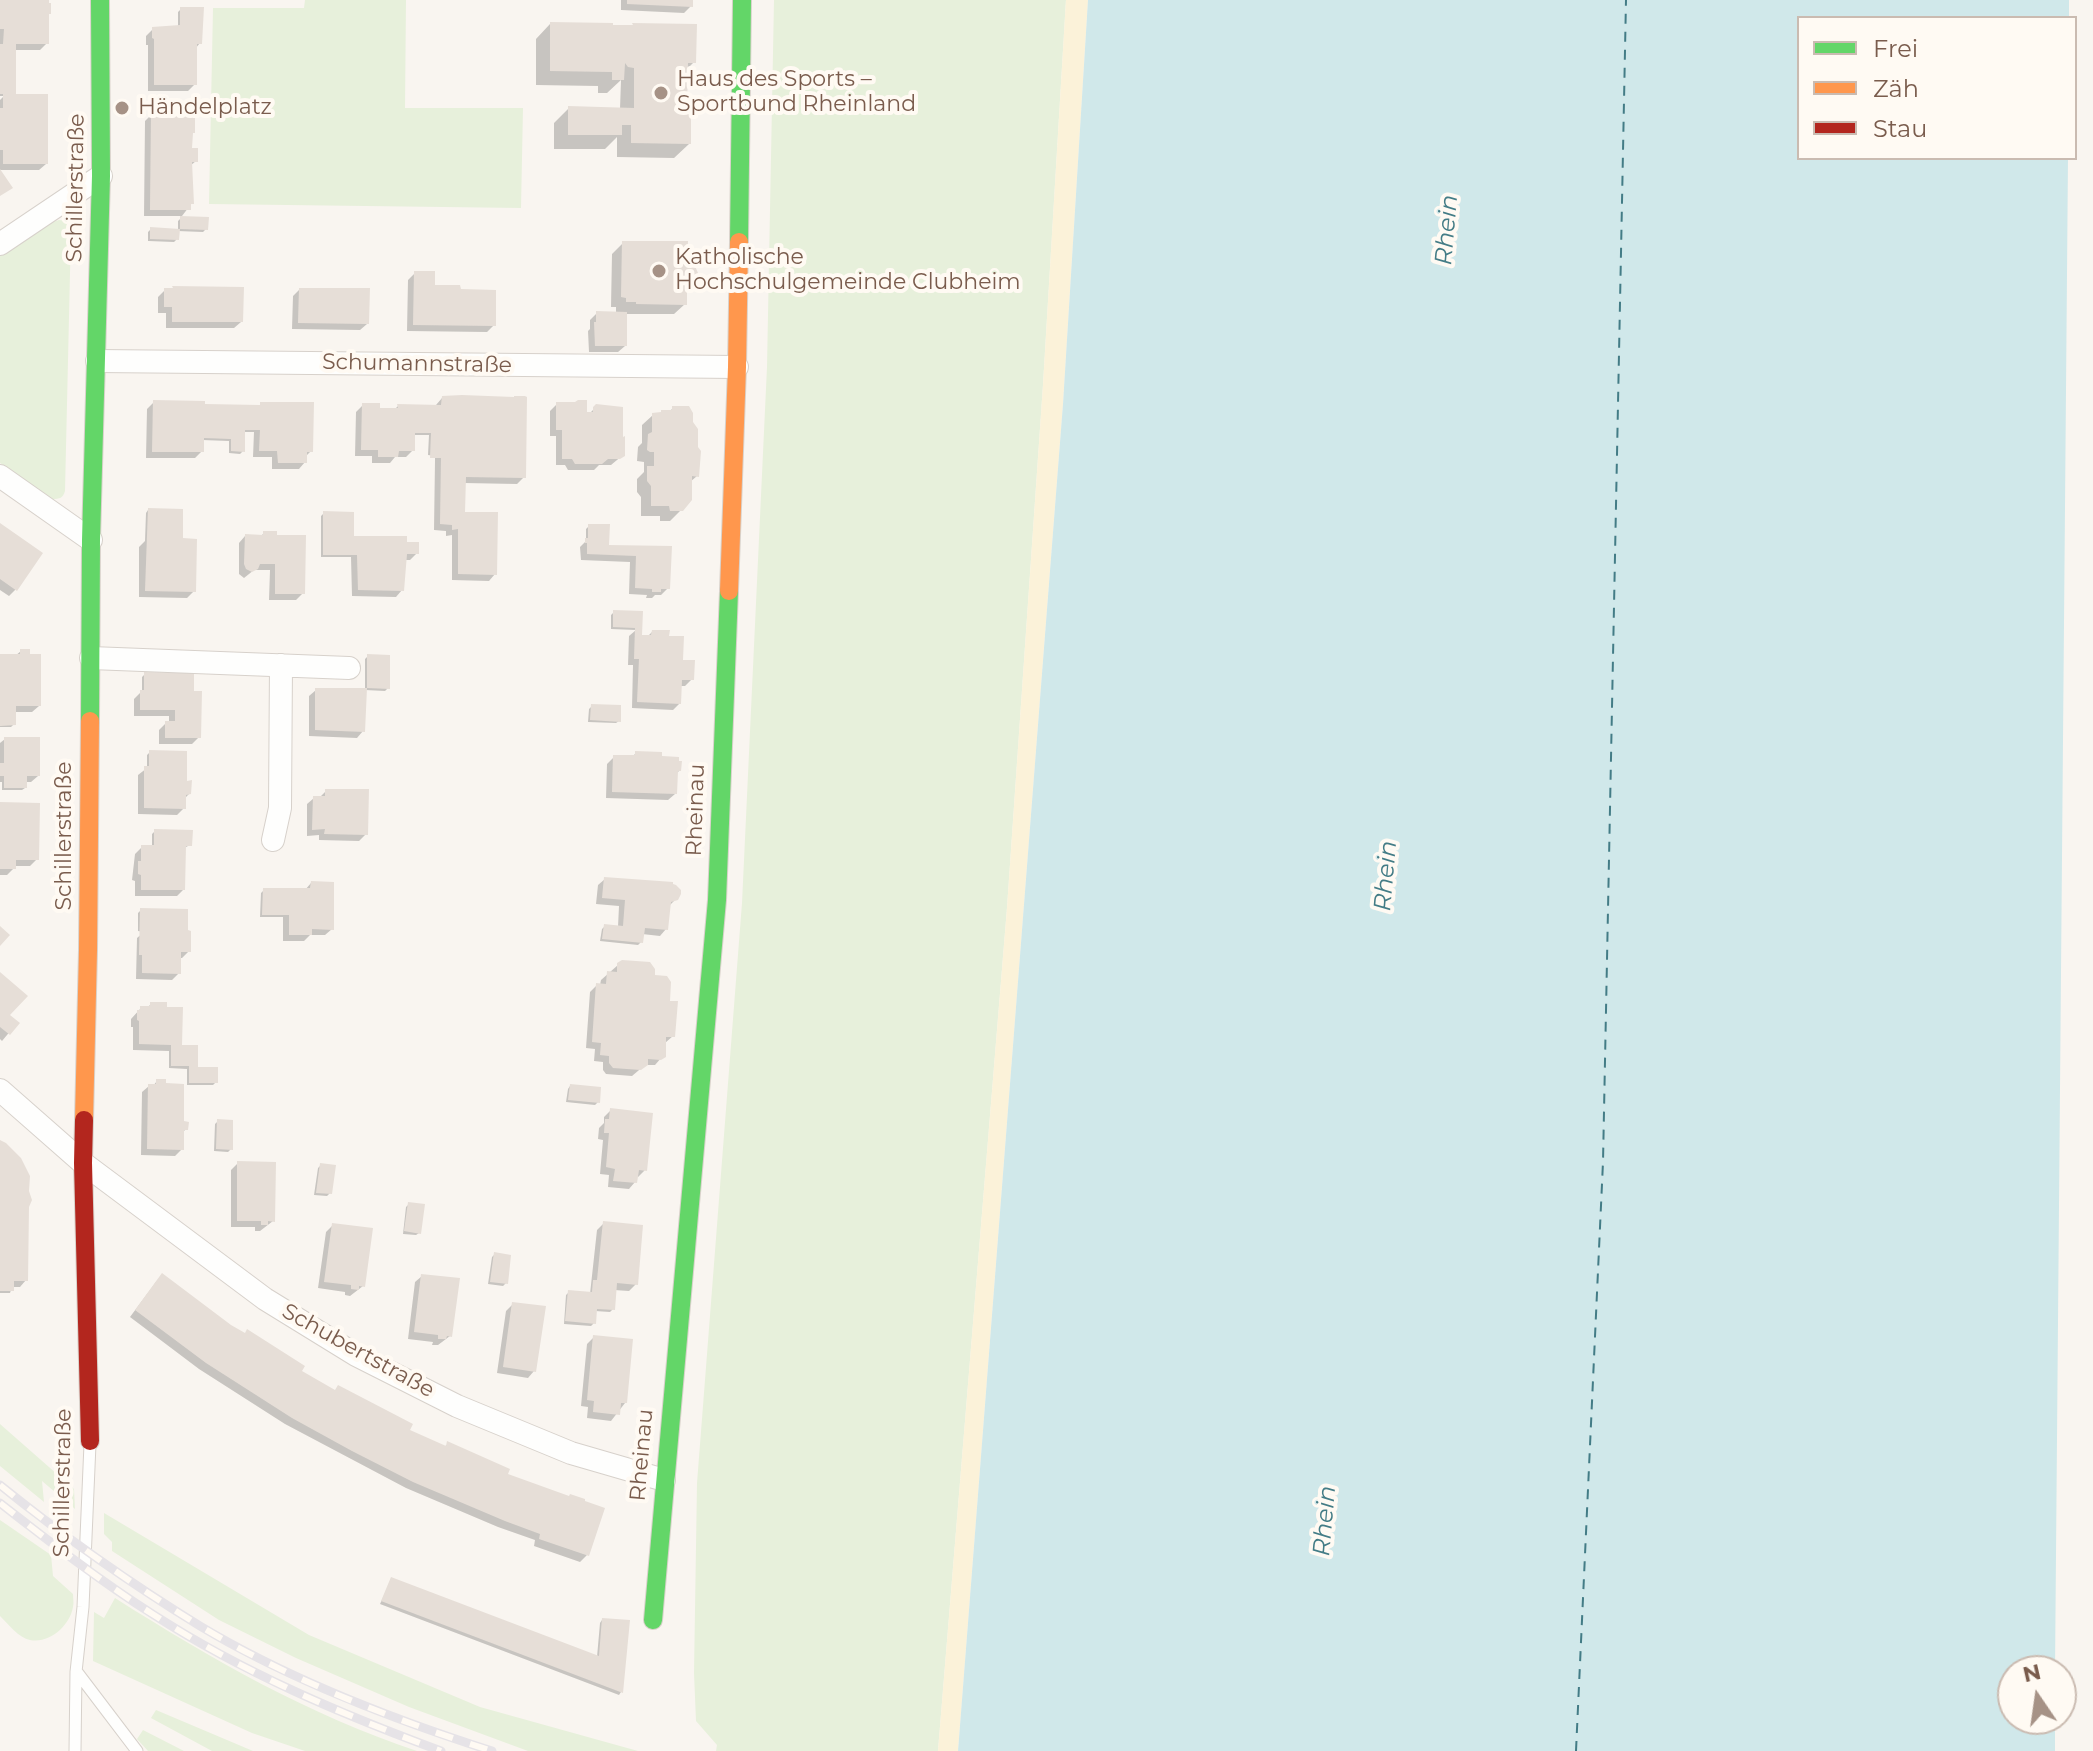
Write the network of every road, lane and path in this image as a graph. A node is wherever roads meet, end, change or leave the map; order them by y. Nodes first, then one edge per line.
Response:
1 (100, 0) edge
2 (742, 0) edge
3 (101, 176) junction
4 (0, 244) edge
5 (97, 361) junction
6 (737, 367) junction
7 (0, 476) edge
8 (91, 540) junction
9 (91, 658) junction
10 (281, 665) junction
11 (349, 668) dead end
12 (273, 840) dead end
13 (0, 1090) edge
14 (83, 1163) junction
15 (90, 1441) joint
16 (664, 1480) junction
17 (653, 1620) dead end
18 (76, 1672) junction
19 (75, 1751) edge
20 (137, 1751) edge

1 - 3 street, Schillerstraße
2 - 6 street, Rheinau
3 - 4 street
3 - 5 street, Schillerstraße
5 - 6 street, Schumannstraße
5 - 8 street, Schillerstraße
6 - 16 street, Rheinau
7 - 8 street
8 - 9 street, Schillerstraße
9 - 10 street
9 - 14 street, Schillerstraße
10 - 11 street
10 - 12 street
13 - 14 street, Schubertstraße
14 - 15 street, Schillerstraße
14 - 16 street, Schubertstraße
15 - 18 lane, Schillerstraße
16 - 17 street, Rheinau
18 - 19 lane, Schillerstraße
18 - 20 lane

